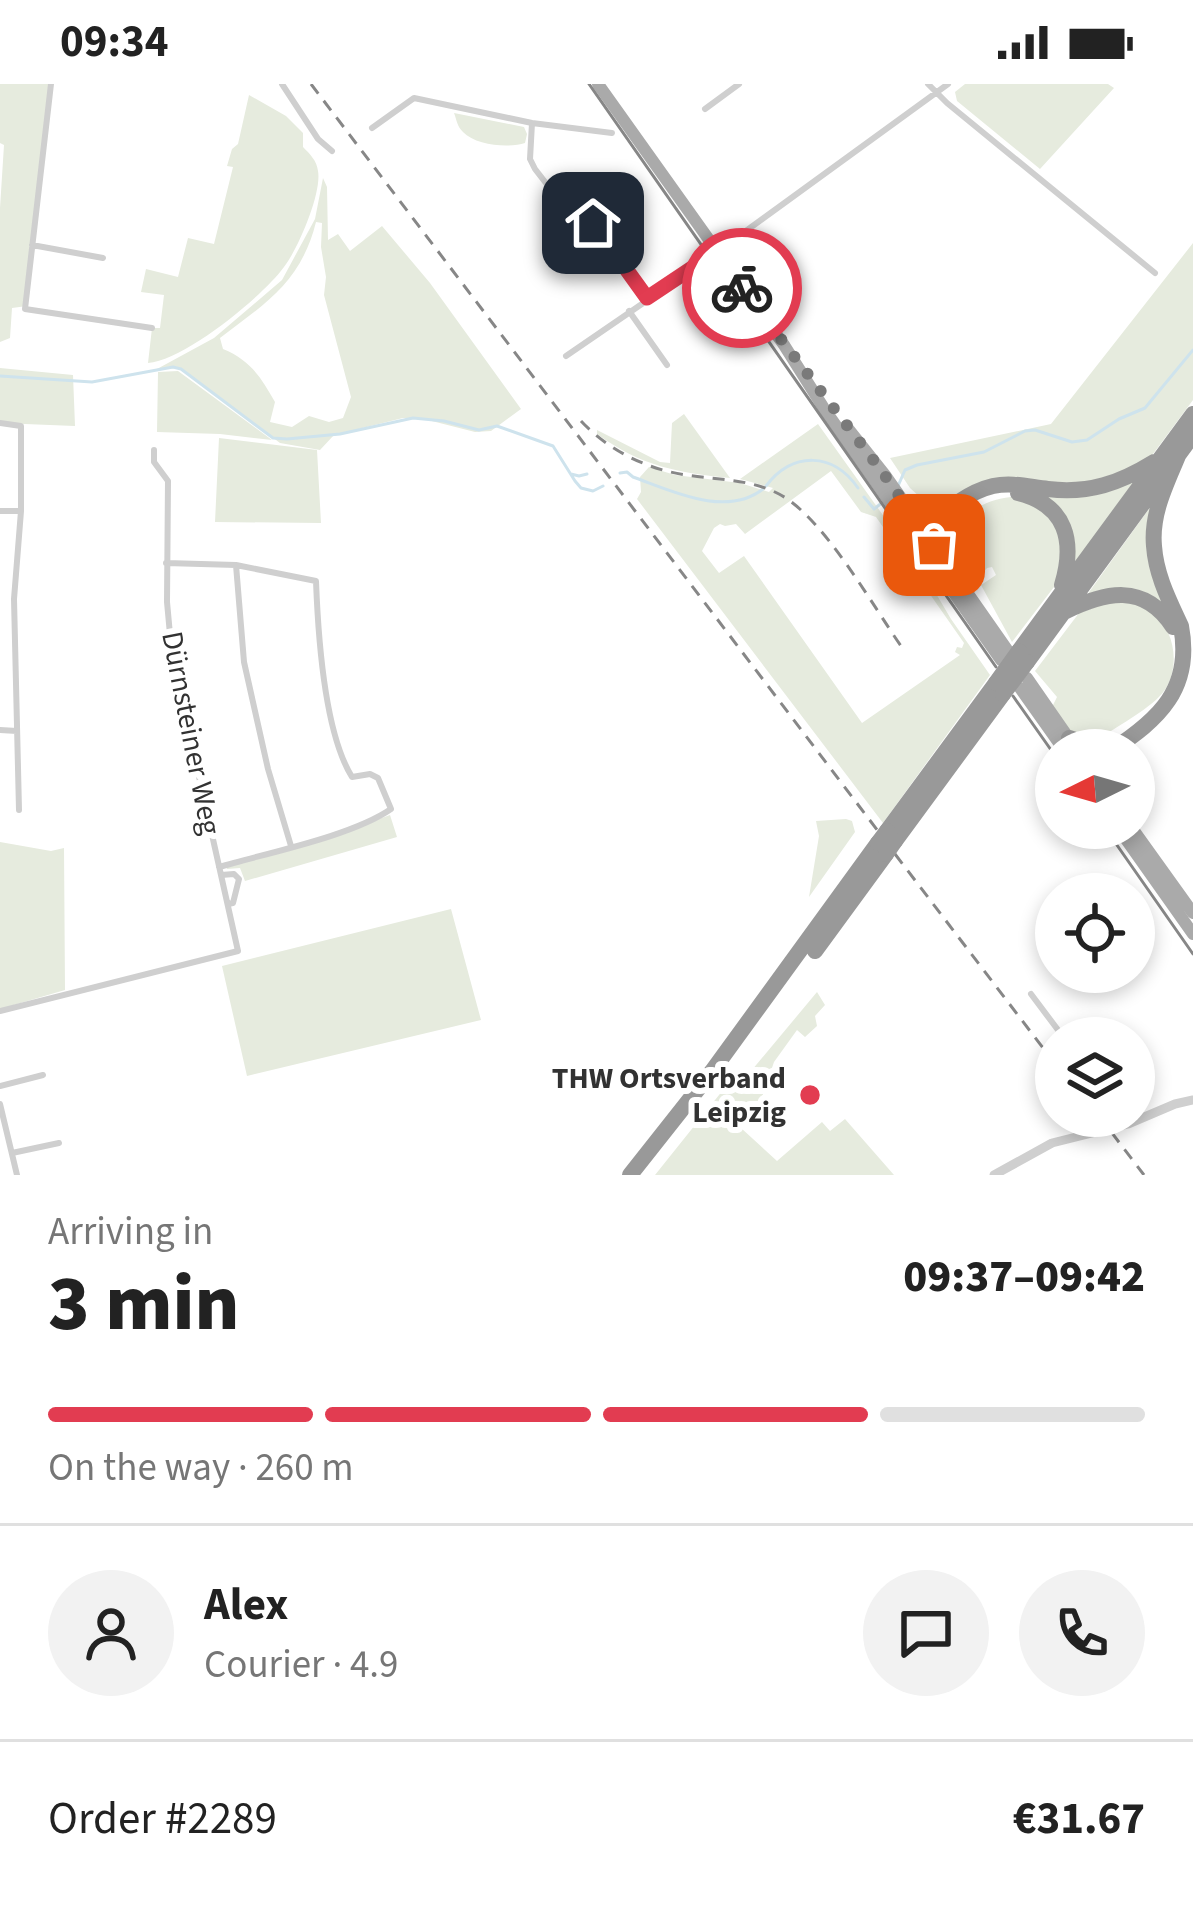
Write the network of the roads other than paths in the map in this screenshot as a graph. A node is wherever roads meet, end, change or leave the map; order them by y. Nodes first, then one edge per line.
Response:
1 (52, 84) edge
2 (282, 84) edge
3 (598, 84) edge
4 (739, 84) edge
5 (928, 84) edge
6 (948, 84) edge
7 (936, 92) junction
8 (705, 110) dead end
9 (532, 123) junction
10 (372, 128) dead end
11 (612, 133) dead end
12 (332, 152) dead end
13 (32, 245) junction
14 (716, 252) junction
15 (103, 258) dead end
16 (1155, 273) dead end
17 (647, 298) junction
18 (629, 311) junction
19 (152, 328) dead end
20 (787, 350) junction
21 (566, 356) dead end
22 (667, 365) dead end
23 (1193, 414) edge
24 (0, 423) edge
25 (1193, 435) edge
26 (154, 450) dead end
27 (1170, 457) junction
28 (894, 496) junction
29 (0, 511) edge
30 (21, 511) junction
31 (952, 512) junction
32 (920, 535) junction
33 (166, 562) junction
34 (946, 563) junction
35 (236, 565) junction
36 (1061, 605) junction
37 (1013, 671) junction
38 (1057, 729) edge
39 (1133, 729) edge
40 (1141, 729) edge
41 (0, 730) edge
42 (17, 731) junction
43 (19, 810) dead end
44 (887, 842) junction
45 (291, 846) junction
46 (1133, 849) edge
47 (1147, 849) edge
48 (220, 871) junction
49 (228, 904) junction
50 (1193, 913) edge
51 (1193, 934) edge
52 (1031, 994) dead end
53 (0, 1011) edge
54 (1048, 1017) edge
55 (43, 1075) dead end
56 (0, 1086) edge
57 (0, 1104) edge
58 (1193, 1104) edge
59 (1155, 1113) edge
60 (1071, 1137) edge
61 (58, 1142) dead end
62 (12, 1154) junction
63 (17, 1175) edge
64 (630, 1175) edge
65 (642, 1175) edge
66 (994, 1175) edge

1 - 13 street
2 - 12 street
3 - 14 main road
4 - 8 street
5 - 7 street
6 - 7 street
7 - 14 street
7 - 16 street
9 - 10 street
9 - 11 street
9 - 17 street
13 - 15 street
13 - 19 street
14 - 17 street
14 - 20 main road
17 - 18 street
18 - 21 street
18 - 22 street
20 - 28 main road
20 - 28 main road
23 - 27 highway
24 - 30 street
25 - 27 highway
26 - 33 street, Dürnsteiner Weg
27 - 31 highway
27 - 36 highway
27 - 40 highway
28 - 31 highway
28 - 32 main road
29 - 30 street
30 - 42 street
31 - 32 highway
31 - 34 highway
31 - 36 highway
32 - 34 main road
32 - 37 main road
33 - 35 street
33 - 48 street, Dürnsteiner Weg
34 - 37 main road
35 - 45 street
35 - 45 street
36 - 37 highway
36 - 39 highway
37 - 38 main road
37 - 44 highway
41 - 42 street
42 - 43 street
44 - 64 highway
44 - 65 highway
45 - 48 street
46 - 51 main road
47 - 50 main road
48 - 49 street, Dürnsteiner Weg
48 - 49 street, Dürnsteiner Weg
49 - 53 street, Dürnsteiner Weg
52 - 54 street
55 - 56 street
57 - 62 street
58 - 59 street
60 - 66 street
61 - 62 street
62 - 63 street

